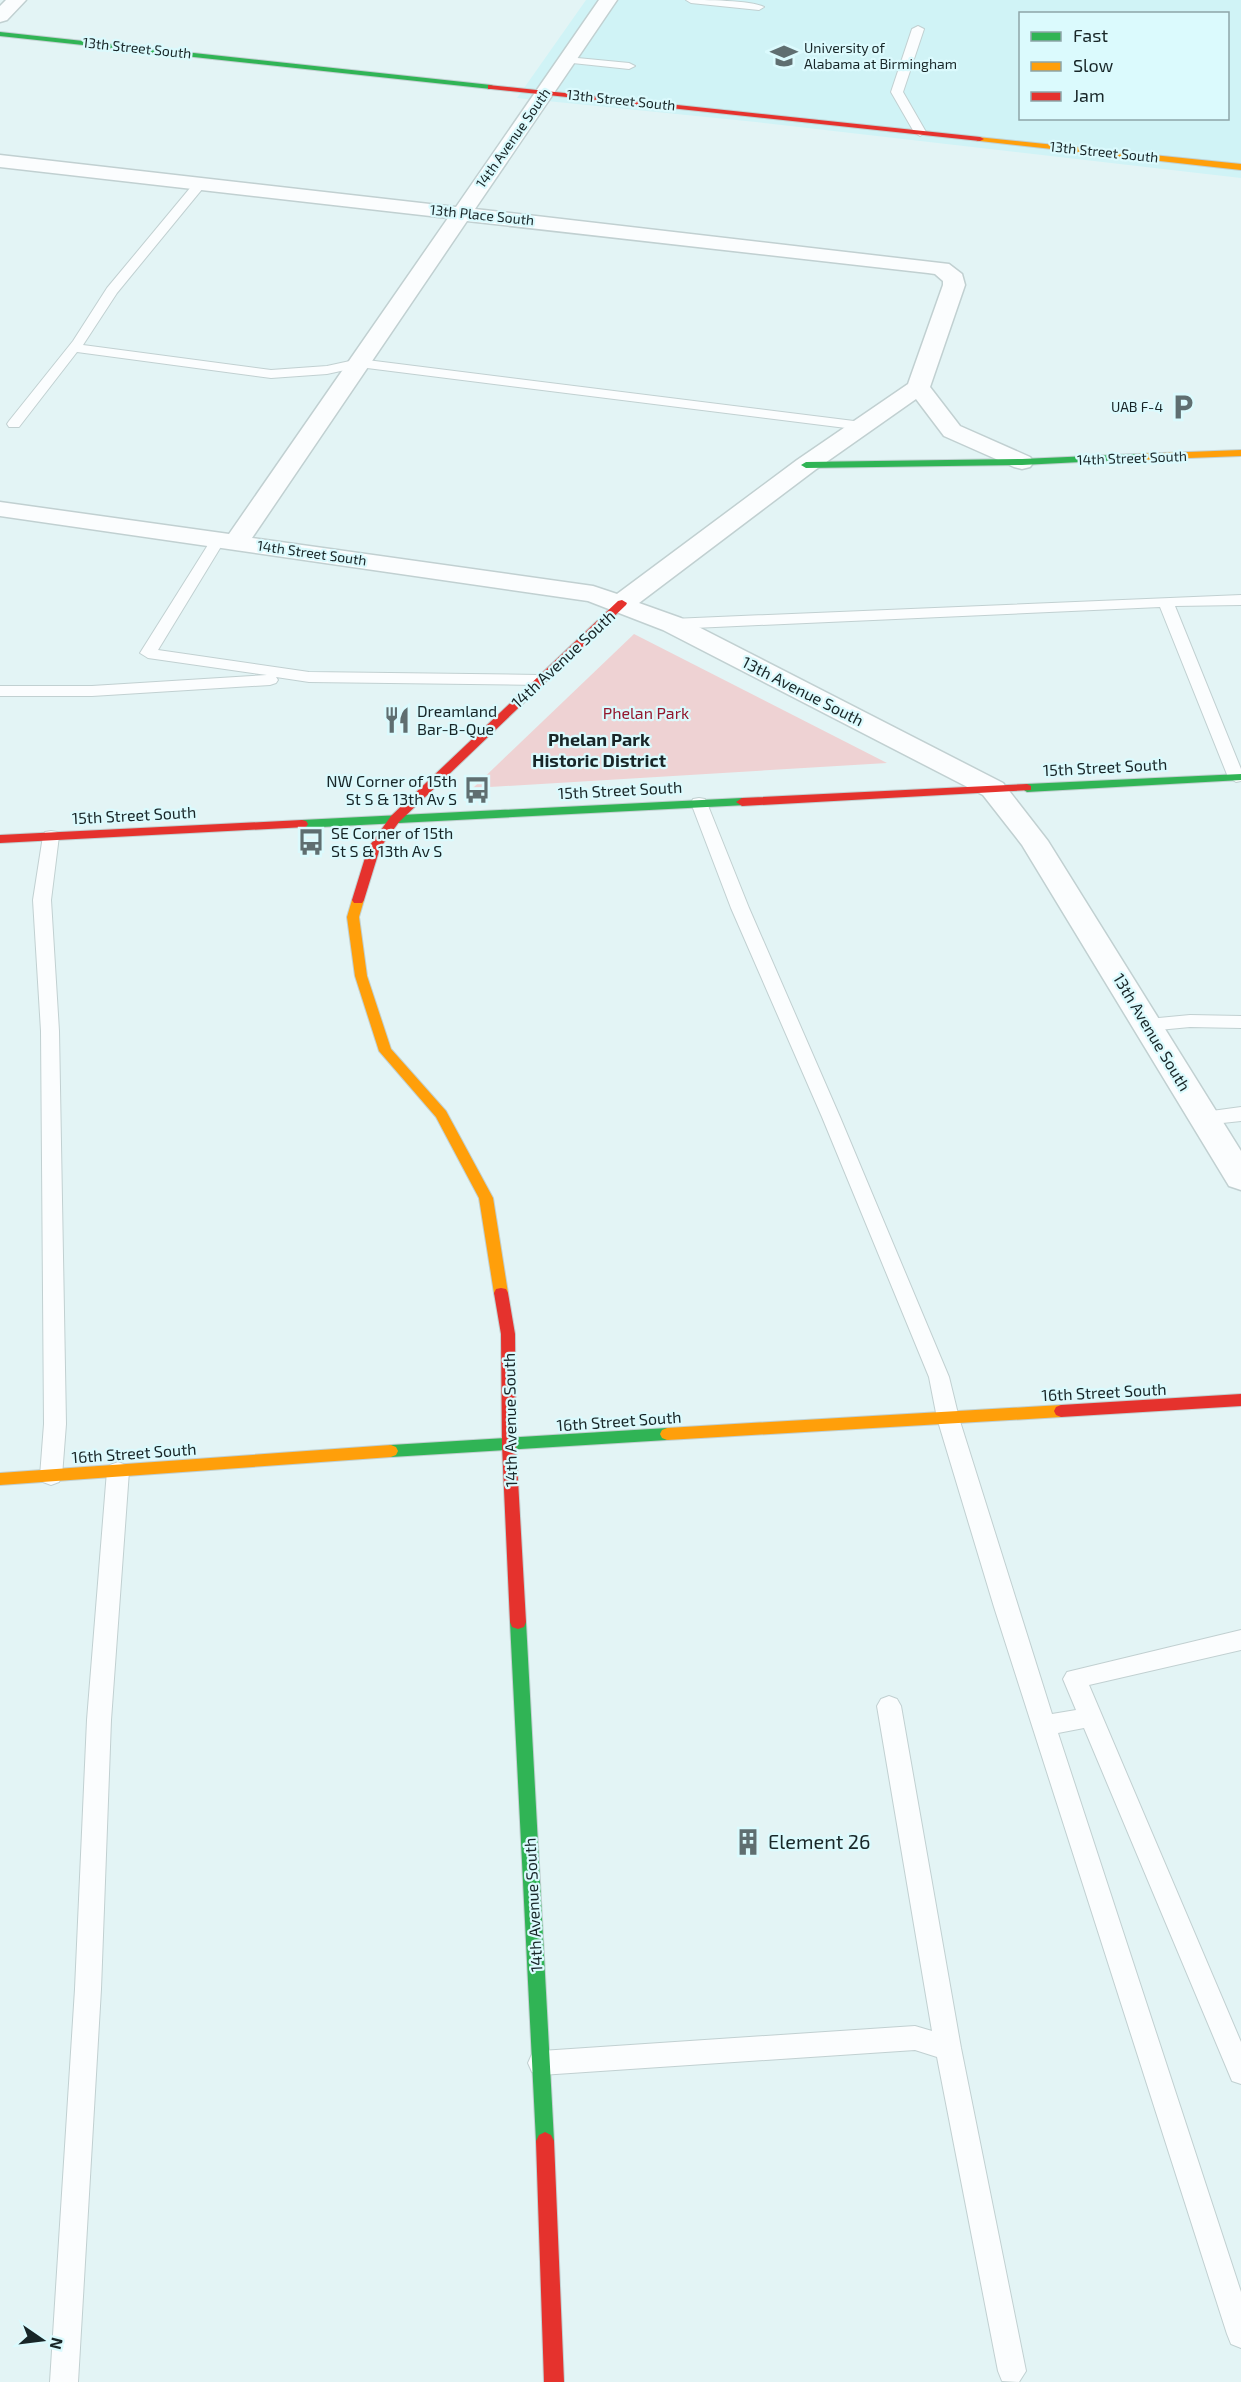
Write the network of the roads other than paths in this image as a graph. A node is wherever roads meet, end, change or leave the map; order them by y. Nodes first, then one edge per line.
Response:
1 (17, 0) edge
2 (608, 0) edge
3 (691, 0) edge
4 (759, 7) dead end
5 (0, 16) edge
6 (918, 29) dead end
7 (0, 34) edge
8 (567, 60) junction
9 (629, 66) dead end
10 (546, 92) junction
11 (920, 132) junction
12 (0, 161) edge
13 (1241, 167) edge
14 (199, 184) junction
15 (461, 213) junction
16 (74, 348) junction
17 (358, 363) junction
18 (918, 387) junction
19 (14, 424) dead end
20 (862, 426) junction
21 (1241, 453) edge
22 (1023, 462) junction
23 (806, 465) junction
24 (0, 509) edge
25 (227, 541) junction
26 (1241, 600) edge
27 (1166, 602) junction
28 (622, 603) junction
29 (672, 624) junction
30 (309, 678) junction
31 (539, 680) junction
32 (0, 690) edge
33 (1238, 777) edge
34 (993, 789) junction
35 (699, 803) junction
36 (395, 819) junction
37 (51, 836) junction
38 (0, 839) edge
39 (1241, 1022) edge
40 (1148, 1025) junction
41 (1241, 1114) edge
42 (1204, 1118) junction
43 (1241, 1178) edge
44 (1241, 1400) edge
45 (948, 1418) junction
46 (509, 1444) junction
47 (118, 1471) junction
48 (51, 1476) junction
49 (0, 1479) edge
50 (1241, 1640) edge
51 (890, 1706) dead end
52 (1090, 1717) junction
53 (1044, 1726) junction
54 (948, 2048) junction
55 (541, 2063) junction
56 (1241, 2072) edge
57 (1241, 2334) edge
58 (1012, 2372) dead end
59 (64, 2382) edge
60 (554, 2382) edge

1 - 5 street
2 - 8 street, 14th Avenue South
3 - 4 lane
6 - 11 lane
7 - 10 street, 13th Street South
8 - 9 lane
8 - 10 street, 14th Avenue South
10 - 11 street, 13th Street South
10 - 15 street, 14th Avenue South
11 - 13 street, 13th Street South
12 - 14 street, 13th Place South
14 - 15 street, 13th Place South
14 - 16 lane
15 - 17 street, 14th Avenue South
15 - 18 street, 13th Place South
16 - 17 lane
16 - 19 lane
17 - 20 lane
17 - 25 street, 14th Avenue South
18 - 20 street
18 - 22 street, 14th Street South
20 - 23 street
21 - 22 street, 14th Street South
22 - 23 street, 14th Street South
23 - 28 street
24 - 25 street, 14th Street South
25 - 28 street, 14th Street South
25 - 30 lane
26 - 27 lane
27 - 29 lane
27 - 33 lane
28 - 29 street, 13th Avenue South
28 - 31 street, 14th Avenue South
29 - 34 street, 13th Avenue South
30 - 31 lane
30 - 32 lane
31 - 36 street, 14th Avenue South
33 - 34 street, 15th Street South
34 - 35 street, 15th Street South
34 - 40 street, 13th Avenue South
35 - 36 street, 15th Street South
35 - 45 lane
36 - 37 street, 15th Street South
36 - 46 street, 14th Avenue South
37 - 38 street, 15th Street South
37 - 48 lane
39 - 40 lane
40 - 42 street, 13th Avenue South
41 - 42 lane
42 - 43 street, 13th Avenue South
44 - 45 street, 16th Street South
45 - 46 street, 16th Street South
45 - 53 lane
46 - 47 street, 16th Street South
46 - 55 street, 14th Avenue South
47 - 48 street, 16th Street South
47 - 59 lane
48 - 49 street, 16th Street South
50 - 52 lane
51 - 54 lane
52 - 53 lane
52 - 56 lane
53 - 57 lane
54 - 55 lane
54 - 58 lane
55 - 60 street, 14th Avenue South

